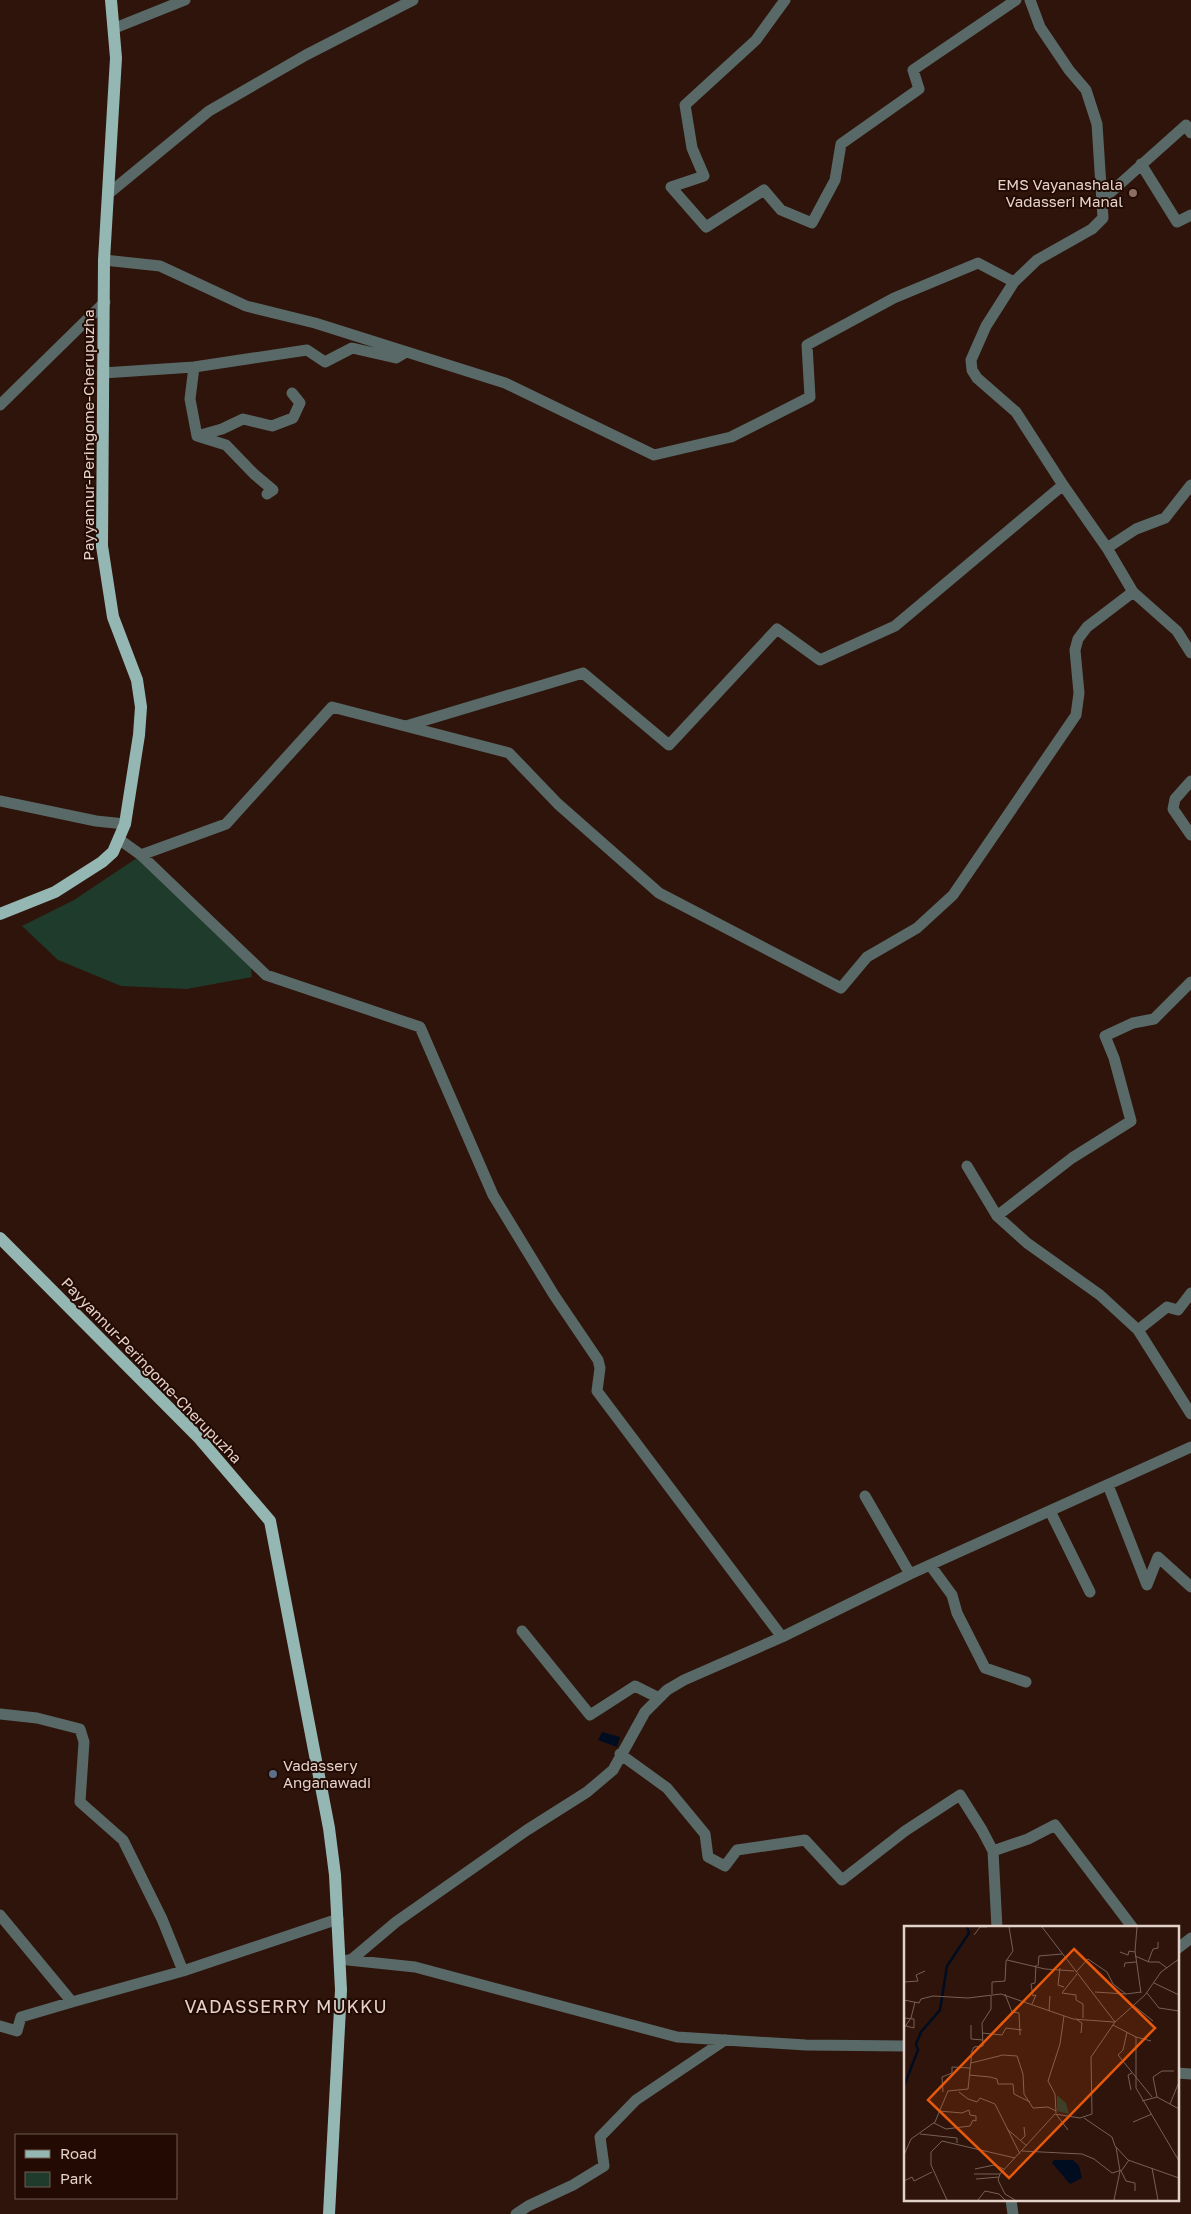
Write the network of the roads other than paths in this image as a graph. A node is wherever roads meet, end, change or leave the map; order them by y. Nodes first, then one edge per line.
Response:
1 (111, 0) edge
2 (185, 0) edge
3 (413, 0) edge
4 (786, 0) edge
5 (1016, 0) edge
6 (1030, 0) edge
7 (115, 28) junction
8 (1191, 133) edge
9 (1141, 164) junction
10 (108, 194) junction
11 (1102, 200) junction
12 (1191, 215) edge
13 (104, 260) junction
14 (1014, 282) junction
15 (105, 302) junction
16 (406, 352) junction
17 (194, 367) junction
18 (103, 373) junction
19 (292, 392) dead end
20 (0, 405) edge
21 (197, 436) junction
22 (1062, 485) junction
23 (1191, 486) edge
24 (267, 494) dead end
25 (1107, 548) junction
26 (1133, 592) junction
27 (1191, 653) edge
28 (405, 726) junction
29 (1191, 781) edge
30 (0, 801) edge
31 (125, 824) junction
32 (1191, 835) edge
33 (120, 840) junction
34 (141, 855) junction
35 (0, 914) edge
36 (1191, 982) edge
37 (967, 1166) dead end
38 (998, 1216) junction
39 (0, 1238) edge
40 (1191, 1293) edge
41 (1138, 1330) junction
42 (1191, 1414) edge
43 (1191, 1447) edge
44 (1108, 1485) junction
45 (865, 1496) dead end
46 (1050, 1511) junction
47 (930, 1565) junction
48 (910, 1574) junction
49 (1191, 1587) edge
50 (1090, 1592) dead end
51 (522, 1631) dead end
52 (782, 1637) junction
53 (1026, 1682) dead end
54 (659, 1698) junction
55 (0, 1714) edge
56 (620, 1754) junction
57 (993, 1851) junction
58 (0, 1915) edge
59 (338, 1920) junction
60 (997, 1926) edge
61 (1131, 1926) edge
62 (1191, 1938) edge
63 (1178, 1948) edge
64 (346, 1960) junction
65 (183, 1971) junction
66 (72, 2002) junction
67 (0, 2026) edge
68 (725, 2040) junction
69 (904, 2046) edge
70 (1178, 2073) edge
71 (1191, 2074) edge
72 (329, 2214) edge
73 (516, 2214) edge

1 - 7 main road, Payyannur-Peringome-Cherupuzha
2 - 7 street
3 - 10 street
4 - 5 street
6 - 11 street
7 - 10 main road, Payyannur-Peringome-Cherupuzha
8 - 9 street
9 - 11 street
9 - 12 street
10 - 13 main road, Payyannur-Peringome-Cherupuzha
11 - 14 street
13 - 15 main road, Payyannur-Peringome-Cherupuzha
13 - 16 street
14 - 16 street
14 - 22 street
15 - 18 main road, Payyannur-Peringome-Cherupuzha
15 - 20 street
16 - 17 street
17 - 18 street
17 - 21 street
18 - 31 main road, Payyannur-Peringome-Cherupuzha
19 - 21 street
21 - 24 street
22 - 25 street
22 - 28 street
23 - 25 street
25 - 26 street
26 - 27 street
26 - 28 street
28 - 34 street
29 - 32 street
30 - 31 street
31 - 33 main road, Payyannur-Peringome-Cherupuzha
33 - 34 street
33 - 35 main road, Payyannur-Peringome-Cherupuzha
34 - 52 street
36 - 38 street
37 - 38 street
38 - 41 street
39 - 59 main road, Payyannur-Peringome-Cherupuzha
40 - 41 street
41 - 42 street
43 - 44 street
44 - 46 street
44 - 49 street
45 - 48 street
46 - 47 street
46 - 50 street
47 - 48 street
47 - 53 street
48 - 52 street
51 - 54 street
52 - 54 street
54 - 56 street
55 - 65 street
56 - 57 street
56 - 64 street
57 - 60 street
57 - 61 street
58 - 66 street
59 - 64 main road, Payyannur-Peringome-Cherupuzha
59 - 65 street
62 - 63 street
64 - 68 street
64 - 72 main road, Payyannur-Peringome-Cherupuzha
65 - 66 street
66 - 67 street
68 - 69 street
68 - 73 street
70 - 71 street

